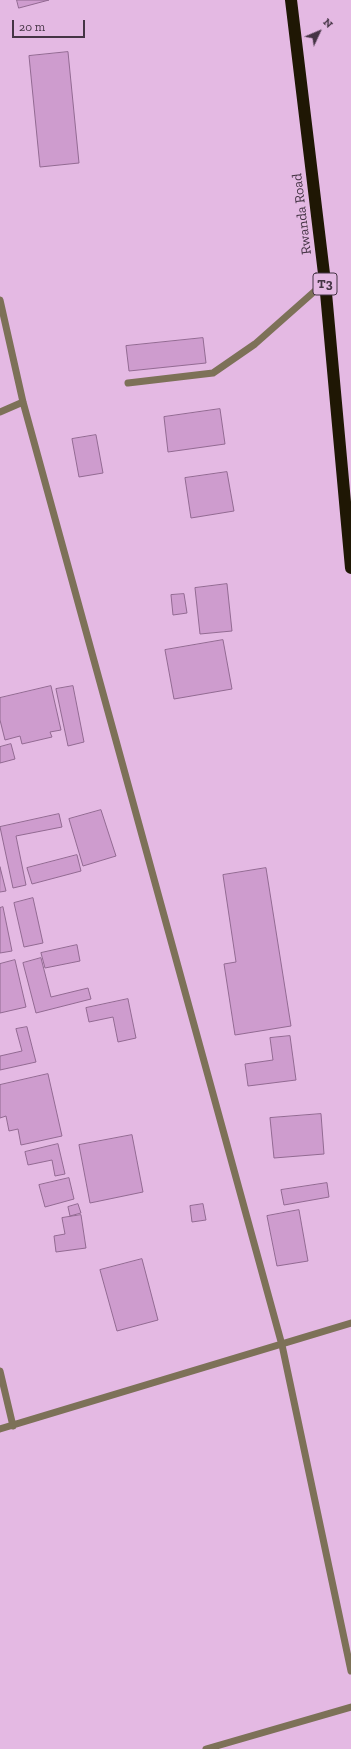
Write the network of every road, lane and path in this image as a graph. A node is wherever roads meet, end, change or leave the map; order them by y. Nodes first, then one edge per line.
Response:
1 (291, 0) edge
2 (325, 282) junction
3 (0, 300) edge
4 (128, 383) dead end
5 (23, 402) junction
6 (0, 412) edge
7 (351, 568) edge
8 (351, 1323) edge
9 (282, 1345) junction
10 (0, 1371) edge
11 (13, 1426) junction
12 (0, 1429) edge
13 (351, 1672) edge
14 (351, 1707) edge
15 (206, 1749) edge

1 - 2 highway, Rwanda Road / T3
2 - 4 street
2 - 7 highway, Rwanda Road / T3
3 - 5 street
5 - 6 street
5 - 9 street
8 - 9 street
9 - 11 street
9 - 13 street
10 - 11 street
11 - 12 street
14 - 15 street

